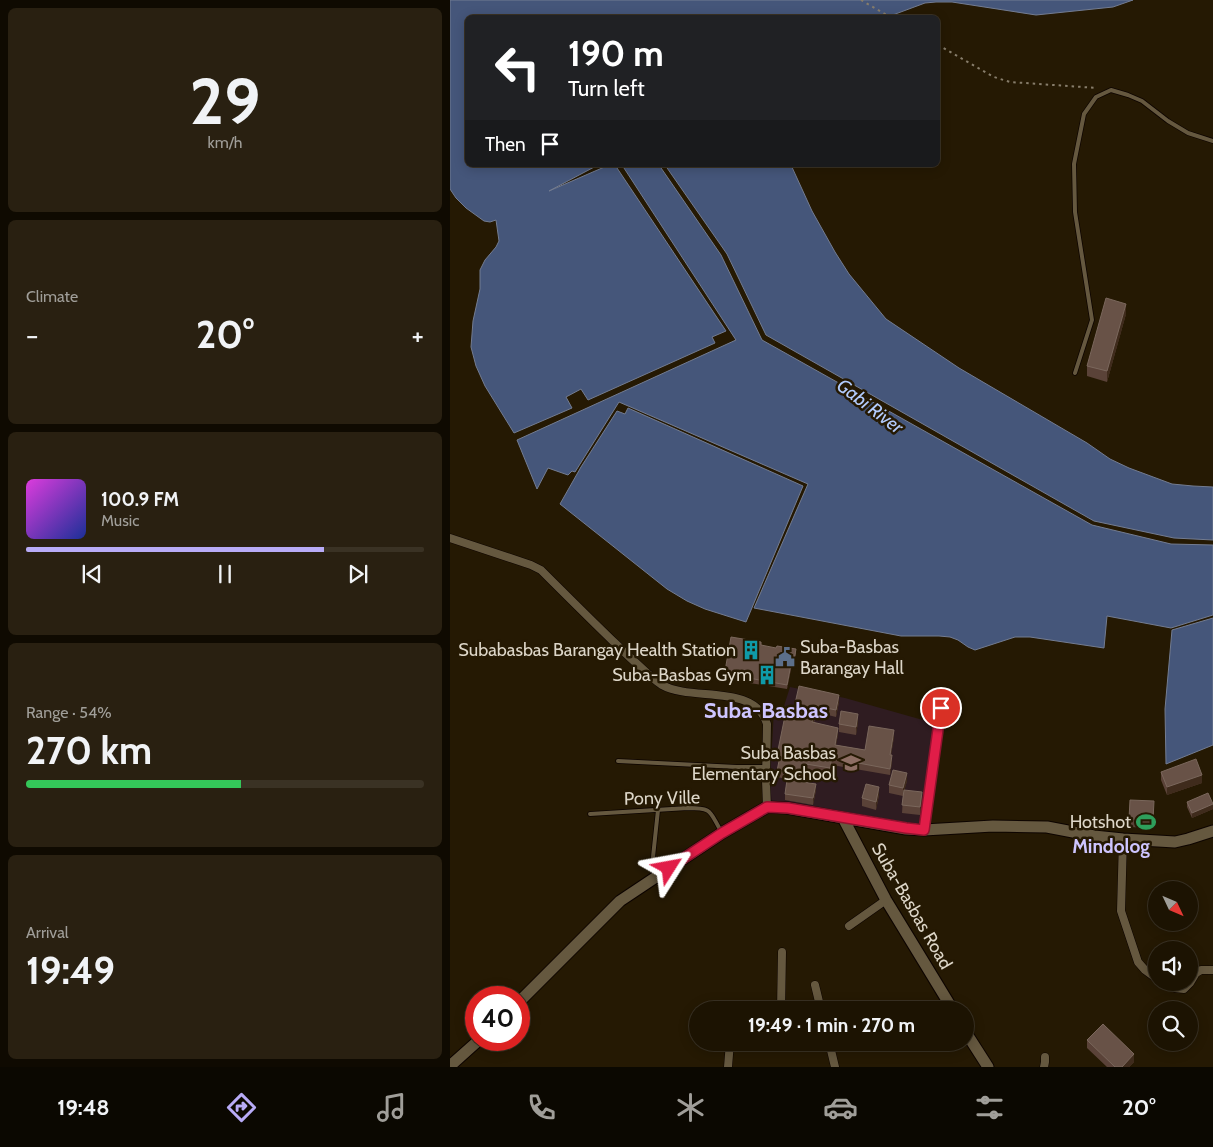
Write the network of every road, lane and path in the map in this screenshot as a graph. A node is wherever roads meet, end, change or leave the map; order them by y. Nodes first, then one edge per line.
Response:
1 (862, 0) edge
2 (887, 15) edge
3 (940, 46) edge
4 (1111, 90) junction
5 (1213, 141) edge
6 (1075, 373) dead end
7 (450, 538) edge
8 (941, 708) dead end
9 (618, 760) dead end
10 (766, 767) junction
11 (767, 807) junction
12 (658, 810) junction
13 (590, 814) dead end
14 (843, 818) junction
15 (924, 830) junction
16 (1213, 831) edge
17 (722, 833) junction
18 (1123, 839) junction
19 (669, 868) junction
20 (886, 900) junction
21 (849, 926) dead end
22 (782, 952) dead end
23 (1213, 970) edge
24 (1198, 972) edge
25 (1148, 973) edge
26 (815, 985) dead end
27 (530, 991) edge
28 (781, 1001) edge
29 (819, 1001) edge
30 (948, 1001) edge
31 (974, 1045) edge
32 (467, 1051) edge
33 (729, 1051) edge
34 (831, 1051) edge
35 (1045, 1057) dead end
36 (450, 1066) edge
37 (728, 1067) edge
38 (835, 1067) edge
39 (988, 1067) edge
40 (1044, 1067) edge

1 - 2 path
3 - 4 path
4 - 5 lane
4 - 6 lane
7 - 10 street
8 - 15 street
9 - 10 lane
10 - 11 street
11 - 14 street, Suba-Basbas Road
11 - 17 street
12 - 13 lane, Pony Ville
12 - 17 lane, Pony Ville
12 - 19 lane
14 - 15 street, Suba-Basbas Road
14 - 20 street, Suba-Basbas Road
15 - 18 street, Suba-Basbas Road
16 - 18 street, Suba-Basbas Road
17 - 19 street
18 - 25 street
19 - 27 street
20 - 21 street
20 - 30 street, Suba-Basbas Road
22 - 28 street
23 - 24 street
26 - 29 street
31 - 39 street
32 - 36 street
33 - 37 street
34 - 38 street
35 - 40 street

